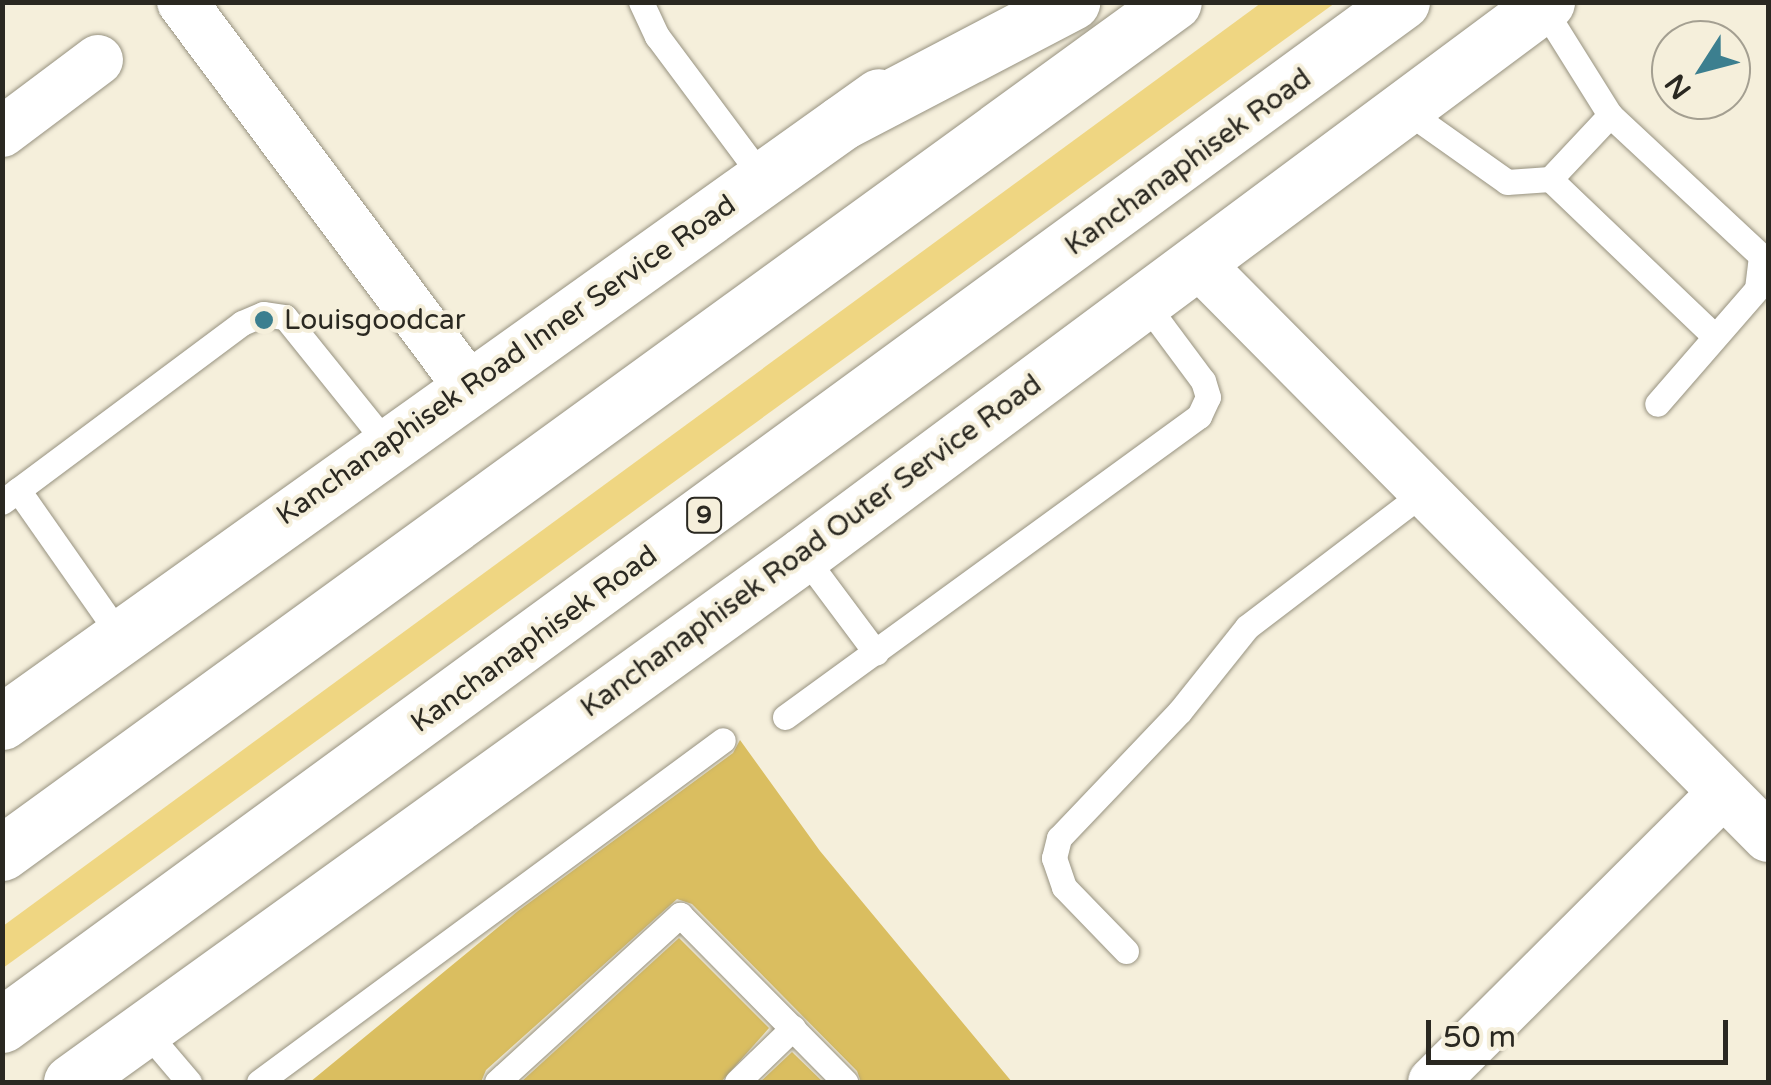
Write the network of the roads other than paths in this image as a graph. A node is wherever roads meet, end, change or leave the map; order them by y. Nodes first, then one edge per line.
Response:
1 (182, 2) edge
2 (641, 2) edge
3 (1012, 2) edge
4 (1072, 2) edge
5 (1174, 2) edge
6 (1402, 2) edge
7 (1544, 4) edge
8 (98, 60) dead end
9 (1404, 109) junction
10 (1610, 115) junction
11 (841, 123) junction
12 (2, 132) edge
13 (763, 178) junction
14 (1550, 179) junction
15 (1198, 263) junction
16 (1145, 303) junction
17 (1713, 335) junction
18 (468, 386) junction
19 (1656, 404) dead end
20 (386, 444) junction
21 (1423, 493) junction
22 (10, 496) edge
23 (802, 555) junction
24 (118, 634) junction
25 (876, 654) junction
26 (785, 717) dead end
27 (2, 722) edge
28 (724, 740) dead end
29 (1723, 793) junction
30 (1768, 838) edge
31 (2, 853) edge
32 (1126, 951) dead end
33 (2, 1024) edge
34 (143, 1028) junction
35 (793, 1028) junction
36 (71, 1082) edge
37 (190, 1082) edge
38 (259, 1082) edge
39 (497, 1082) edge
40 (736, 1082) edge
41 (845, 1082) edge
42 (1433, 1082) edge

1 - 18 street
2 - 13 lane
3 - 11 main road, Kanchanaphisek Road Inner Service Road
4 - 11 main road
5 - 31 main road
6 - 33 main road, Kanchanaphisek Road / 9
7 - 9 main road, Kanchanaphisek Road Outer Service Road
7 - 10 lane
8 - 12 street
9 - 14 lane
9 - 15 main road, Kanchanaphisek Road Outer Service Road
10 - 14 lane
10 - 17 lane
11 - 13 main road, Kanchanaphisek Road Inner Service Road
13 - 18 main road, Kanchanaphisek Road Inner Service Road
14 - 17 lane
15 - 16 main road, Kanchanaphisek Road Outer Service Road
15 - 21 street
16 - 23 main road, Kanchanaphisek Road Outer Service Road
16 - 25 lane
17 - 19 lane
18 - 20 main road, Kanchanaphisek Road Inner Service Road
20 - 22 lane
20 - 24 main road, Kanchanaphisek Road Inner Service Road
21 - 29 street
21 - 32 lane
22 - 24 lane
23 - 25 lane
23 - 34 main road, Kanchanaphisek Road Outer Service Road
24 - 27 main road, Kanchanaphisek Road Inner Service Road
25 - 26 lane
28 - 38 lane
29 - 30 street
29 - 42 street
34 - 36 main road, Kanchanaphisek Road Outer Service Road
34 - 37 lane
35 - 39 lane
35 - 40 lane
35 - 41 lane

